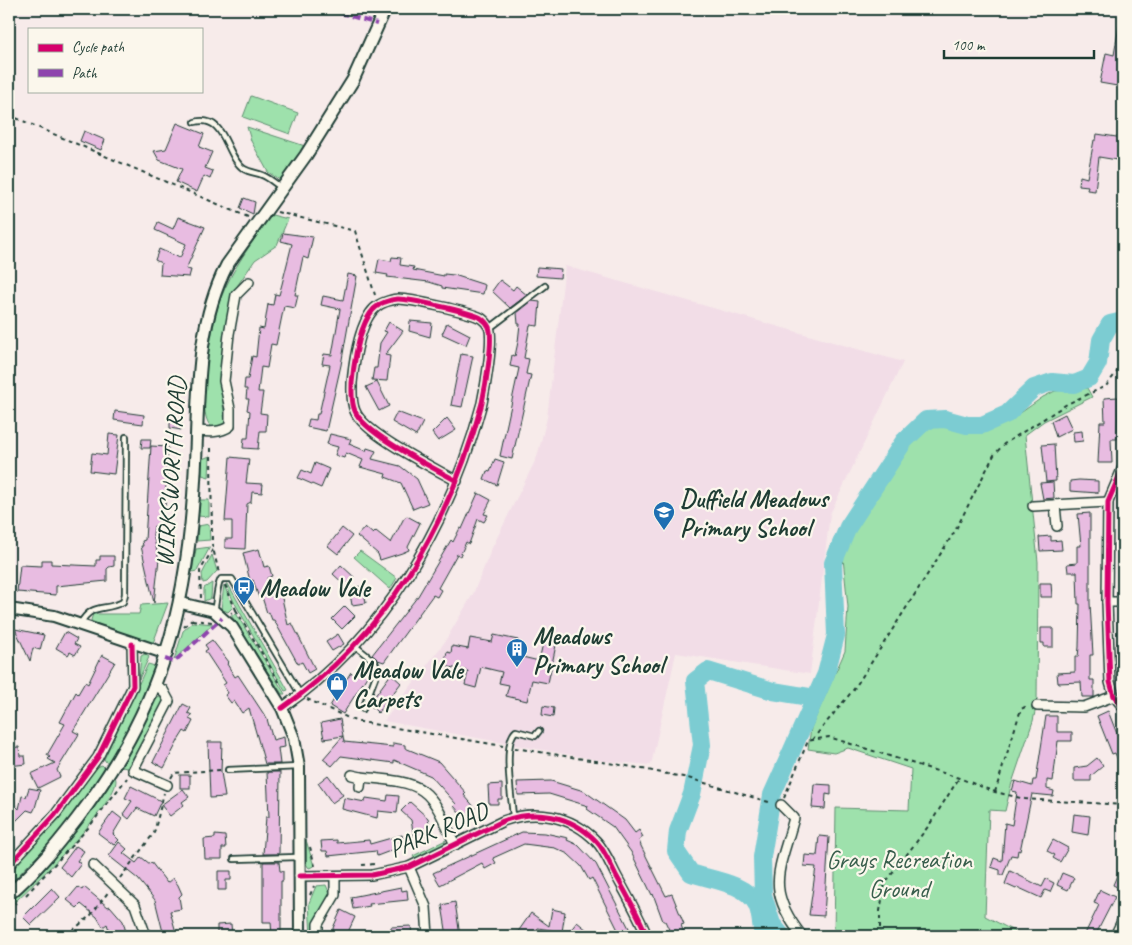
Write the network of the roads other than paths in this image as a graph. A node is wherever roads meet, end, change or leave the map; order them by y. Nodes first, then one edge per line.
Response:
1 (385, 9) edge
2 (195, 122) dead end
3 (283, 189) junction
4 (249, 282) dead end
5 (545, 286) dead end
6 (490, 328) junction
7 (197, 431) junction
8 (126, 437) dead end
9 (1123, 467) edge
10 (457, 481) junction
11 (1108, 502) junction
12 (1056, 505) junction
13 (1033, 506) dead end
14 (1056, 526) dead end
15 (1108, 602) junction
16 (1123, 602) edge
17 (181, 603) junction
18 (9, 609) edge
19 (217, 617) junction
20 (79, 625) junction
21 (132, 644) junction
22 (354, 645) junction
23 (167, 654) junction
24 (156, 686) junction
25 (300, 695) junction
26 (1114, 696) junction
27 (1037, 706) road end
28 (1123, 707) edge
29 (282, 708) junction
30 (362, 709) dead end
31 (539, 731) dead end
32 (97, 759) junction
33 (299, 768) junction
34 (113, 769) junction
35 (228, 770) road end
36 (167, 785) road end
37 (360, 787) dead end
38 (779, 805) road end
39 (514, 817) junction
40 (456, 845) junction
41 (298, 857) junction
42 (234, 859) dead end
43 (9, 865) edge
44 (93, 865) dead end
45 (410, 866) junction
46 (299, 876) junction
47 (335, 876) junction
48 (9, 894) edge
49 (1123, 919) edge
50 (146, 936) edge
51 (300, 936) edge
52 (318, 936) edge
53 (428, 936) edge
54 (647, 936) edge
55 (802, 936) edge
56 (1115, 936) edge

1 - 3 main road, WIRKSWORTH ROAD
2 - 3 lane
3 - 7 main road, WIRKSWORTH ROAD
4 - 7 street
5 - 6 lane
6 - 10 street
6 - 10 street
7 - 17 main road, WIRKSWORTH ROAD
8 - 20 lane
9 - 11 street
10 - 22 street
11 - 12 street
11 - 15 street
12 - 13 street
12 - 14 street
15 - 16 street
15 - 26 street
17 - 19 street, WIRKSWORTH ROAD
17 - 23 main road
18 - 20 street
19 - 25 lane
19 - 29 street
20 - 21 street
21 - 23 street
21 - 32 street
22 - 25 street
22 - 30 lane
23 - 24 main road
24 - 34 main road
24 - 36 street
25 - 29 street
26 - 27 street
26 - 28 street
29 - 33 street
31 - 39 lane
32 - 34 street
32 - 43 street
33 - 35 lane
33 - 41 street
34 - 48 main road
37 - 40 street
38 - 55 street
39 - 40 street, PARK ROAD
39 - 54 street, PARK ROAD
40 - 45 street, PARK ROAD
41 - 42 lane
41 - 46 street
44 - 50 street
45 - 47 street, PARK ROAD
45 - 53 street
46 - 47 street, PARK ROAD
46 - 51 street
47 - 52 street
49 - 56 street

